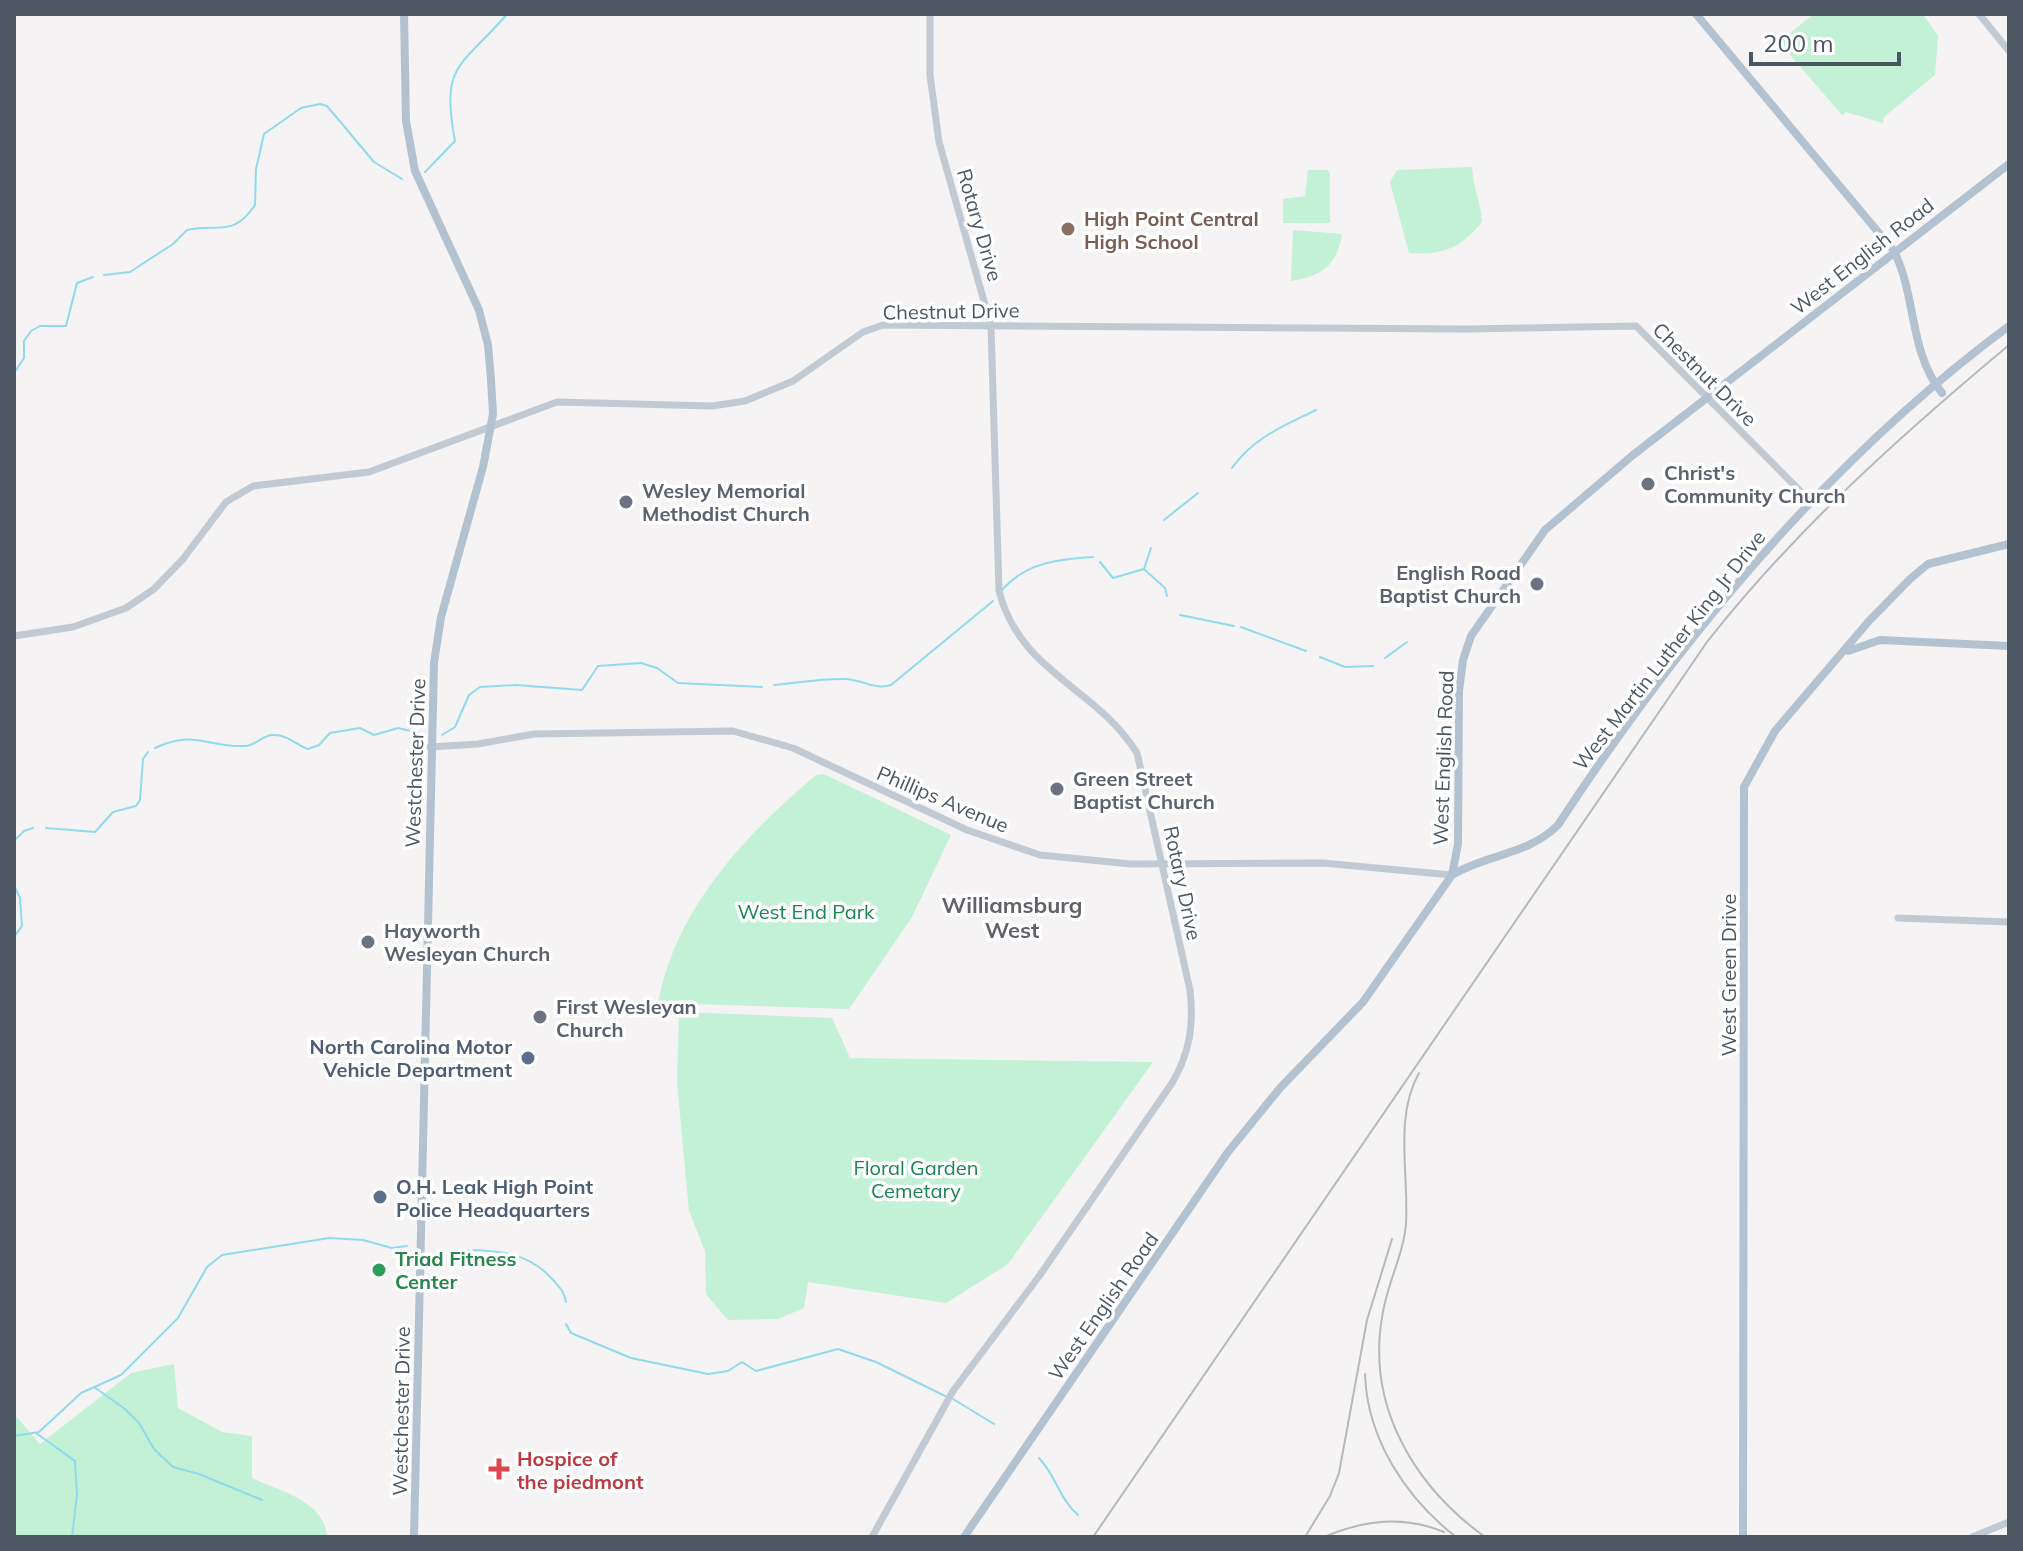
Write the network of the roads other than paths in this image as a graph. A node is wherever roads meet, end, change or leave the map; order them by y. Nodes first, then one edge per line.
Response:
1 (404, 14) edge
2 (930, 14) edge
3 (1696, 14) edge
4 (1979, 14) edge
5 (2009, 51) edge
6 (2009, 164) edge
7 (1894, 251) junction
8 (991, 326) junction
9 (2009, 326) edge
10 (1939, 389) junction
11 (1706, 398) junction
12 (490, 427) junction
13 (1810, 501) junction
14 (2009, 544) edge
15 (1869, 621) junction
16 (14, 636) edge
17 (1880, 640) junction
18 (2009, 646) edge
19 (1843, 653) junction
20 (430, 747) junction
21 (1458, 844) junction
22 (1472, 863) junction
23 (1161, 864) junction
24 (1452, 875) junction
25 (1898, 918) dead end
26 (2009, 922) edge
27 (2009, 1522) edge
28 (968, 1536) edge
29 (414, 1537) edge
30 (872, 1537) edge
31 (1743, 1537) edge
32 (1972, 1537) edge

1 - 12 main road, Westchester Drive
2 - 8 street, Rotary Drive
3 - 7 main road
4 - 5 street
6 - 7 main road, West English Road
7 - 10 main road
7 - 11 main road, West English Road
8 - 11 street, Chestnut Drive
8 - 12 street, Chestnut Drive
8 - 23 street, Rotary Drive
9 - 10 main road, West Martin Luther King Jr Drive
10 - 13 main road, West Martin Luther King Jr Drive
11 - 13 street, Chestnut Drive
11 - 21 main road, West English Road
12 - 16 street, Chestnut Drive
12 - 20 main road, Westchester Drive
13 - 22 main road, West Martin Luther King Jr Drive
14 - 15 main road, West Green Drive
15 - 17 main road
15 - 19 main road, West Green Drive
17 - 18 main road
17 - 19 main road
19 - 31 main road, West Green Drive
20 - 23 street, Phillips Avenue
20 - 29 main road, Westchester Drive
21 - 22 main road
21 - 24 main road, West English Road
22 - 24 main road, West Martin Luther King Jr Drive
23 - 24 street, Phillips Avenue
23 - 30 street, Rotary Drive
24 - 28 main road, West English Road
25 - 26 street
27 - 32 street

